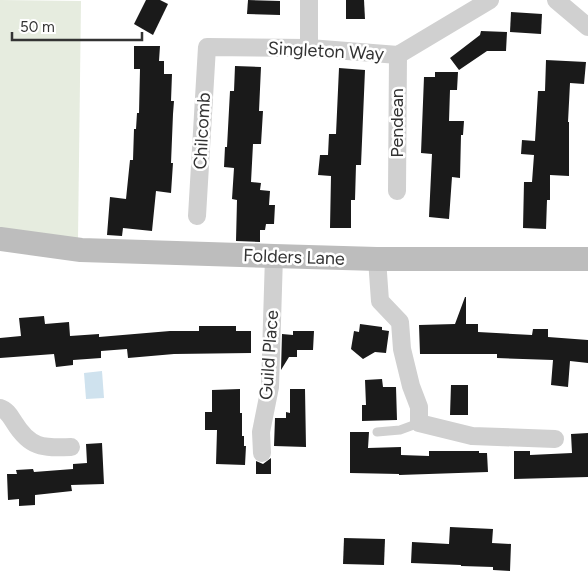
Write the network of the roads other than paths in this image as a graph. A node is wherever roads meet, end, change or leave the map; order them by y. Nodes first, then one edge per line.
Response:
1 (309, 0) edge
2 (490, 0) edge
3 (556, 0) edge
4 (588, 27) edge
5 (207, 47) joint
6 (309, 48) junction
7 (398, 55) junction
8 (397, 190) dead end
9 (197, 216) dead end
10 (0, 239) edge
11 (274, 256) junction
12 (377, 259) junction
13 (588, 259) edge
14 (0, 408) edge
15 (419, 423) junction
16 (376, 432) dead end
17 (555, 439) dead end
18 (71, 447) dead end
19 (262, 453) dead end

1 - 6 street
2 - 7 street, Singleton Way
3 - 4 street
5 - 6 street, Singleton Way
5 - 9 street, Chilcomb
6 - 7 street, Singleton Way
7 - 8 street, Pendean
10 - 11 main road, Folders Lane
11 - 12 main road, Folders Lane
11 - 19 street, Guild Place
12 - 13 main road, Folders Lane
12 - 15 street
14 - 18 street
15 - 16 lane
15 - 17 street

